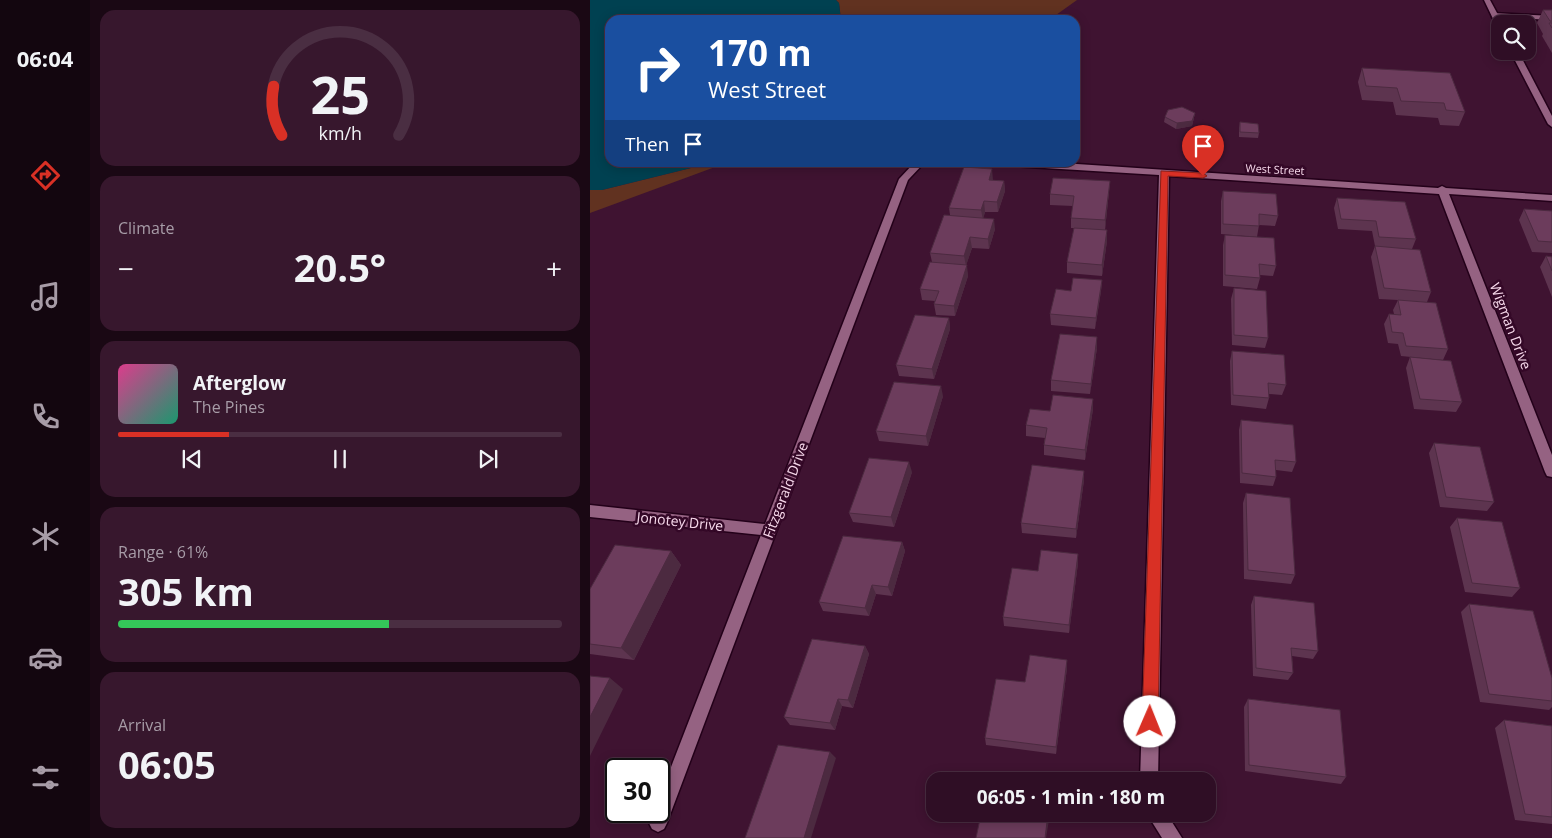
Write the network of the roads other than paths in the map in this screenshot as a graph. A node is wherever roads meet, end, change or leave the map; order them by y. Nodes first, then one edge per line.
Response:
1 (1487, 0) edge
2 (1495, 15) edge
3 (1536, 17) edge
4 (1552, 18) edge
5 (1519, 60) edge
6 (1552, 124) edge
7 (916, 167) edge
8 (1073, 167) edge
9 (1164, 173) junction
10 (1442, 190) junction
11 (1552, 198) edge
12 (1552, 472) edge
13 (590, 511) edge
14 (770, 530) junction
15 (1149, 772) edge
16 (670, 792) edge
17 (1162, 822) edge
18 (1173, 838) edge

1 - 2 street
3 - 4 street
5 - 6 street
7 - 14 street, Fitzgerald Drive
8 - 9 street, West Street
9 - 10 street, West Street
9 - 15 street
10 - 11 street, West Street
10 - 12 street, Wigman Drive
13 - 14 street, Jonotey Drive
14 - 16 street, Fitzgerald Drive
17 - 18 street

